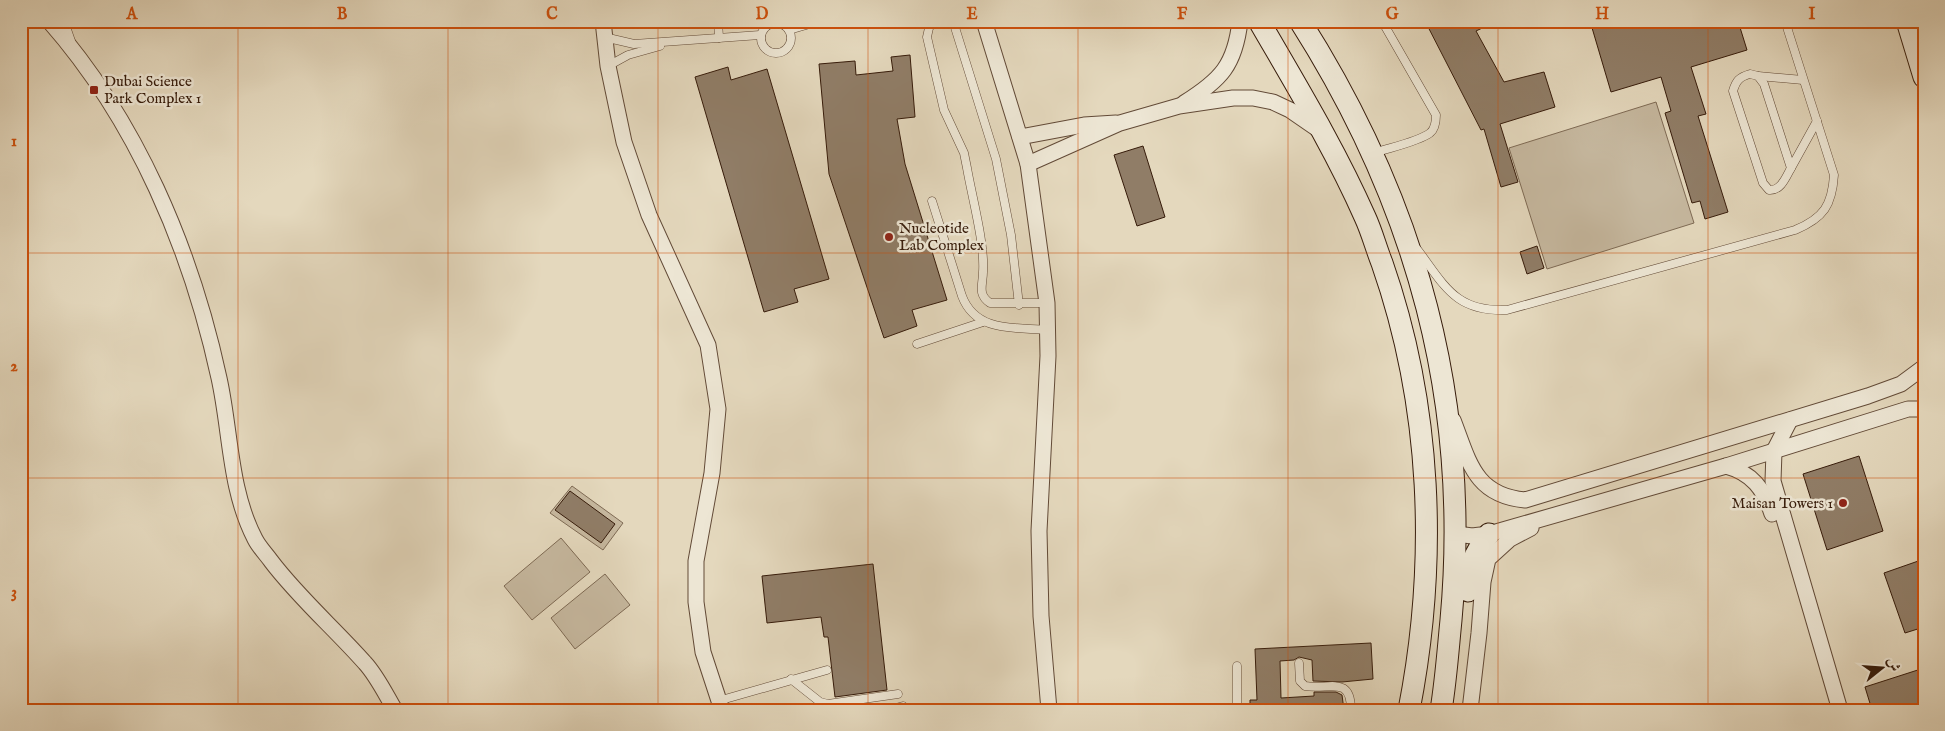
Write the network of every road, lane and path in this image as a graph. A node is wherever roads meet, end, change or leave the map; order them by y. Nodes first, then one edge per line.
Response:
1 (49, 21) edge
2 (64, 21) edge
3 (603, 21) edge
4 (718, 21) edge
5 (820, 21) edge
6 (934, 21) edge
7 (953, 21) edge
8 (984, 21) edge
9 (1240, 21) edge
10 (1259, 21) edge
11 (1300, 21) edge
12 (1382, 21) edge
13 (1785, 21) edge
14 (1907, 21) edge
15 (773, 22) edge
16 (790, 30) junction
17 (760, 35) junction
18 (604, 37) junction
19 (719, 38) junction
20 (671, 43) junction
21 (74, 50) junction
22 (608, 66) junction
23 (1758, 76) junction
24 (1924, 77) edge
25 (1803, 80) junction
26 (1179, 106) junction
27 (1816, 121) junction
28 (1120, 123) junction
29 (1324, 133) junction
30 (1020, 137) junction
31 (1373, 153) junction
32 (1028, 164) junction
33 (1791, 168) junction
34 (932, 201) dead end
35 (1407, 236) junction
36 (1019, 304) junction
37 (1047, 304) junction
38 (983, 322) junction
39 (1048, 330) junction
40 (916, 344) dead end
41 (1924, 367) edge
42 (1446, 401) junction
43 (1924, 409) edge
44 (1790, 420) junction
45 (1774, 451) junction
46 (1726, 466) junction
47 (1558, 514) junction
48 (1457, 534) junction
49 (1489, 534) junction
50 (1426, 535) junction
51 (1805, 596) junction
52 (1299, 663) dead end
53 (1237, 666) dead end
54 (827, 670) dead end
55 (791, 679) junction
56 (1445, 687) junction
57 (898, 694) dead end
58 (720, 705) edge
59 (903, 706) dead end
60 (395, 710) edge
61 (888, 710) edge
62 (1049, 710) edge
63 (1237, 710) edge
64 (1351, 710) edge
65 (1409, 710) edge
66 (1441, 710) edge
67 (1470, 710) edge
68 (1840, 710) edge

1 - 21 street
2 - 21 lane
3 - 18 street
4 - 19 lane
5 - 16 lane
6 - 36 lane
7 - 36 lane
8 - 30 street
9 - 26 street
10 - 29 street
11 - 31 street
12 - 31 lane
13 - 25 lane
14 - 24 street
15 - 16 lane
15 - 17 lane
16 - 17 lane
17 - 19 lane
18 - 20 lane
18 - 22 street
19 - 20 lane
20 - 22 lane
21 - 60 street
22 - 58 street
23 - 25 lane
23 - 33 lane
23 - 33 lane
25 - 27 lane
26 - 28 street
26 - 29 street
27 - 33 lane
27 - 35 lane
28 - 30 street
28 - 32 street
29 - 50 street
30 - 32 street
31 - 35 street
32 - 37 street
34 - 38 lane
35 - 42 street
36 - 37 lane
37 - 39 street
38 - 39 lane
38 - 40 lane
39 - 62 street
41 - 44 street
42 - 44 street
42 - 48 street
43 - 45 street
44 - 45 street
45 - 46 street
45 - 51 street
46 - 47 street
46 - 51 street
47 - 49 street
47 - 67 street
48 - 49 street
48 - 50 street
48 - 56 street
49 - 56 street
50 - 65 street
51 - 68 street
52 - 64 lane
53 - 63 lane
54 - 55 lane
55 - 57 lane
55 - 58 lane
56 - 66 street
59 - 61 lane

